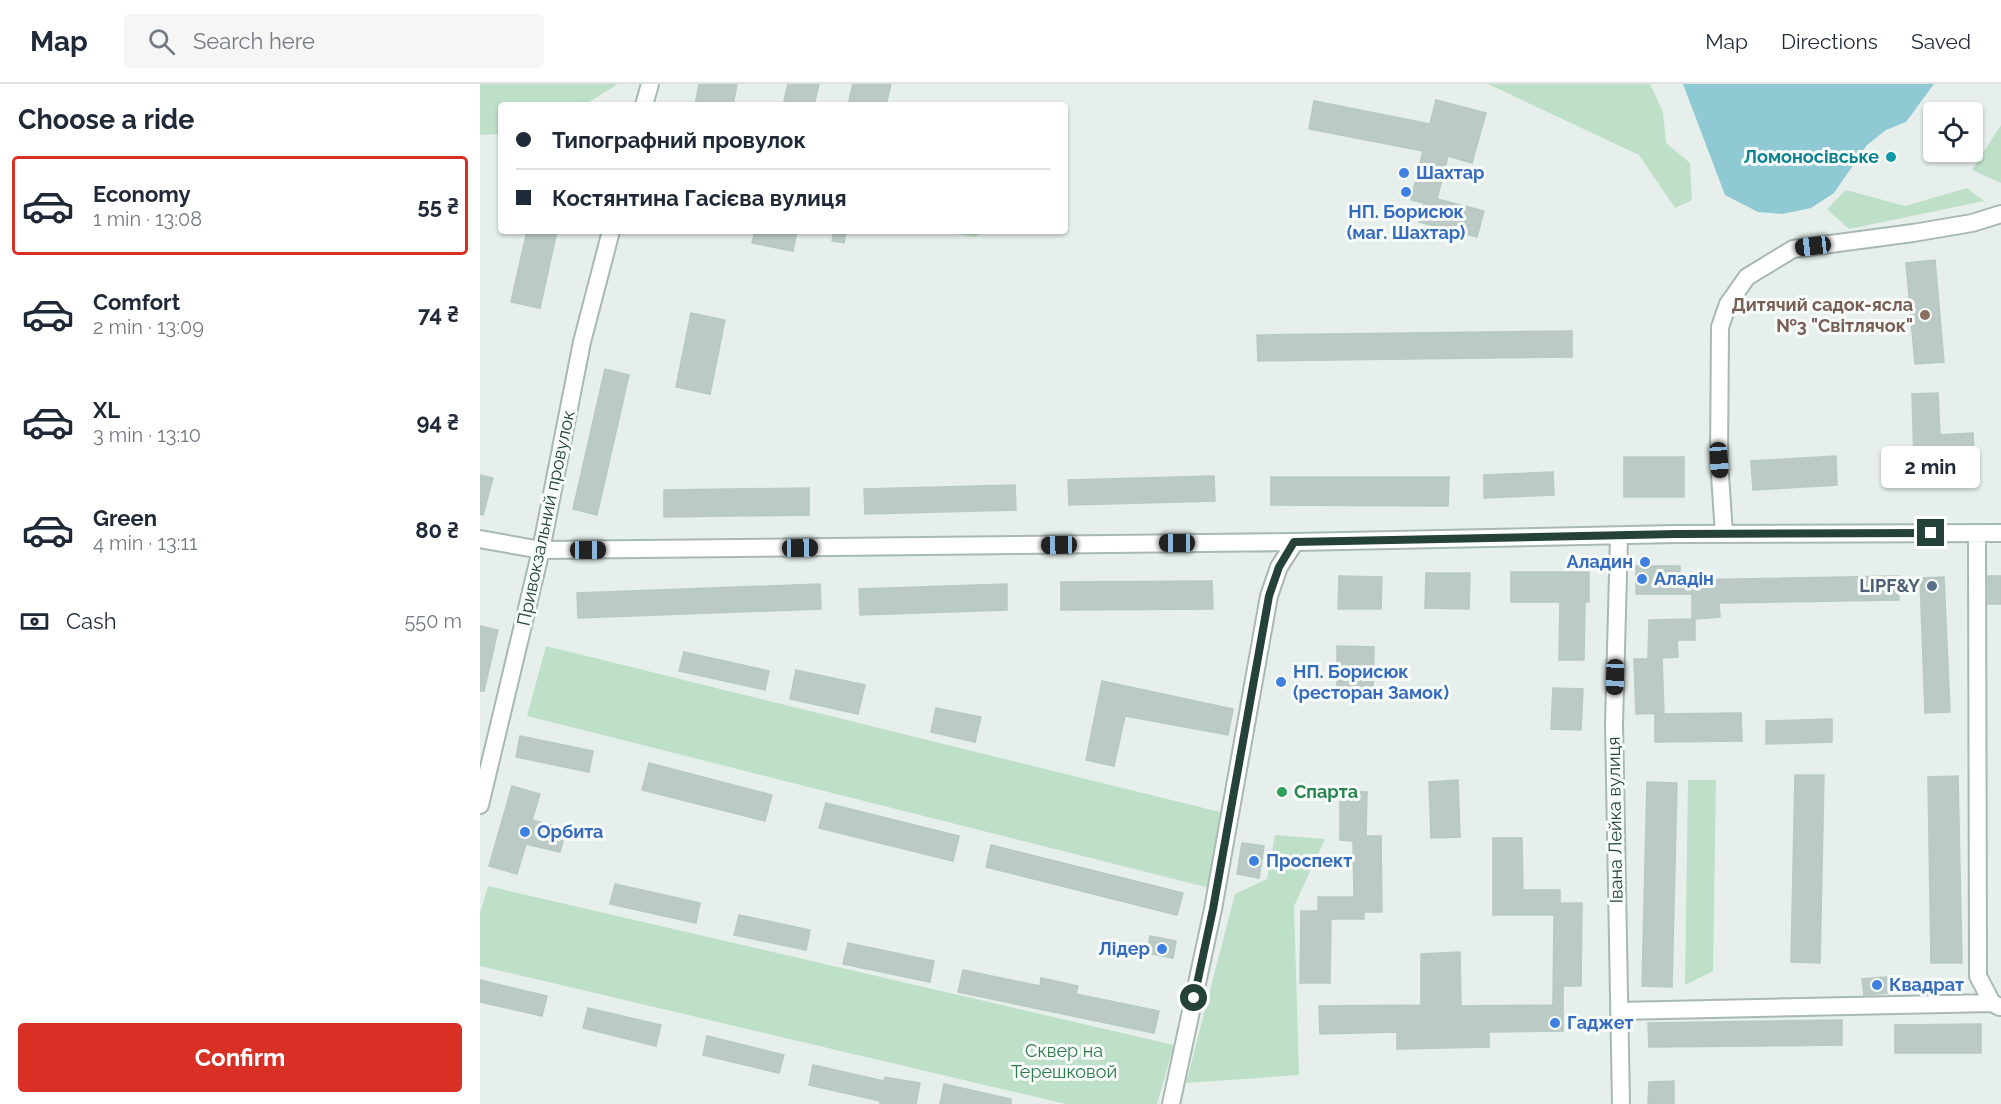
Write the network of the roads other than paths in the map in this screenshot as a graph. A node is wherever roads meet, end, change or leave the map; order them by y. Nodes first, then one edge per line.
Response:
1 (650, 84) edge
2 (645, 102) edge
3 (2001, 214) edge
4 (610, 234) edge
5 (1977, 533) junction
6 (2001, 533) edge
7 (1724, 534) junction
8 (1619, 536) junction
9 (480, 539) edge
10 (1294, 542) junction
11 (541, 550) junction
12 (480, 804) edge
13 (1997, 1005) edge
14 (1619, 1011) junction
15 (1171, 1104) edge
16 (1621, 1104) edge

1 - 2 street
3 - 7 street
4 - 11 street, Привокзальний провулок
5 - 6 street
5 - 7 street
5 - 13 street
7 - 8 street
8 - 10 street
8 - 14 street, Івана Лейка вулиця
9 - 11 street
10 - 11 street
10 - 15 street
11 - 12 street, Привокзальний провулок
13 - 14 street
14 - 16 street, Івана Лейка вулиця

